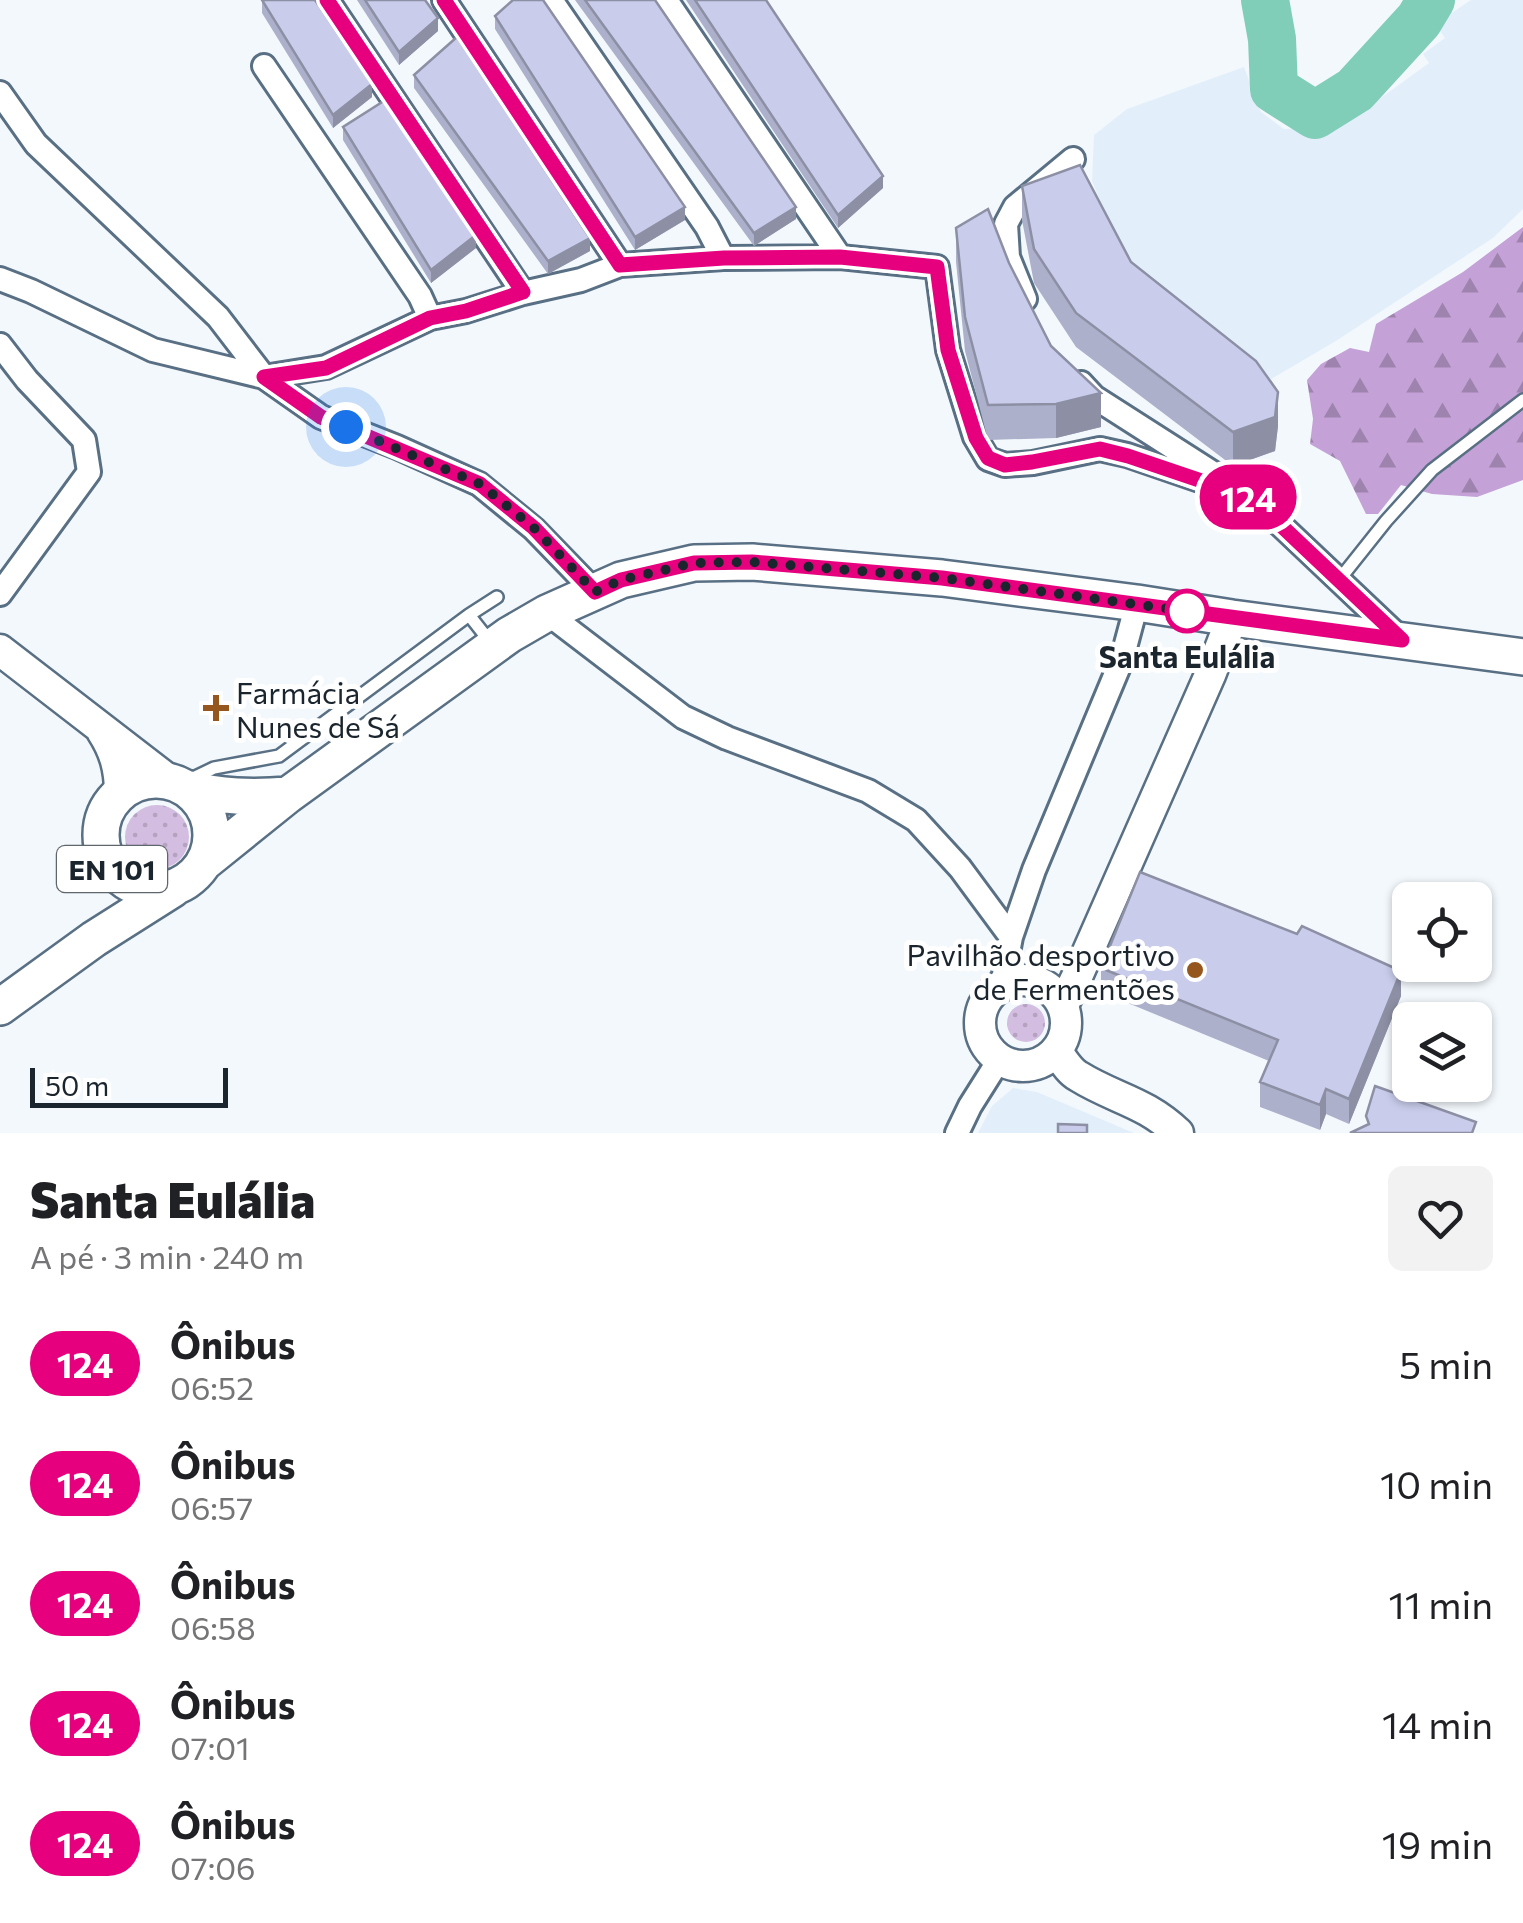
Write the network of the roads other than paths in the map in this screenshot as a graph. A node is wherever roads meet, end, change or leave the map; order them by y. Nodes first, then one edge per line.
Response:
1 (327, 0) edge
2 (444, 0) edge
3 (551, 0) edge
4 (666, 0) edge
5 (264, 66) dead end
6 (0, 93) edge
7 (1073, 159) dead end
8 (840, 257) junction
9 (724, 258) junction
10 (620, 265) junction
11 (0, 279) edge
12 (523, 292) junction
13 (430, 318) junction
14 (1038, 325) edge
15 (0, 345) edge
16 (1067, 369) edge
17 (264, 377) junction
18 (1523, 400) edge
19 (1252, 498) junction
20 (1338, 580) junction
21 (595, 592) junction
22 (0, 594) edge
23 (497, 596) dead end
24 (1137, 602) junction
25 (547, 613) junction
26 (469, 615) junction
27 (1232, 618) junction
28 (1402, 640) junction
29 (494, 646) junction
30 (0, 650) edge
31 (1523, 657) edge
32 (98, 724) junction
33 (178, 785) junction
34 (120, 793) junction
35 (288, 795) junction
36 (206, 861) junction
37 (110, 868) junction
38 (173, 889) junction
39 (1011, 937) junction
40 (94, 939) junction
41 (1002, 985) junction
42 (1063, 1005) junction
43 (0, 1006) edge
44 (1056, 1052) junction
45 (999, 1060) junction
46 (957, 1133) edge
47 (1178, 1133) edge

1 - 12 street
2 - 10 street
3 - 9 street
4 - 8 street
5 - 13 street
6 - 17 street
7 - 14 street
8 - 9 street
8 - 19 street
9 - 10 street
10 - 12 street
11 - 17 street
12 - 13 street
13 - 17 street
15 - 22 street
16 - 19 street
17 - 21 street
18 - 20 lane
19 - 20 street
20 - 28 street
21 - 24 main road, EN 101
21 - 25 main road, EN 101
23 - 26 lane
24 - 27 main road, EN 101
24 - 39 street
25 - 29 main road, EN 101
25 - 39 street
26 - 29 lane
26 - 33 lane
27 - 28 main road, EN 101
27 - 42 street
28 - 31 main road, EN 101
29 - 35 main road, EN 101
30 - 32 street
32 - 33 street
32 - 34 street
33 - 34 main road
33 - 35 main road
33 - 36 main road, EN 101
34 - 37 main road, EN 101
35 - 36 main road, EN 101
36 - 38 main road, EN 101
37 - 38 main road, EN 101
37 - 40 main road, EN 101
38 - 40 main road, EN 101
39 - 41 street
40 - 43 main road, EN 101
41 - 42 street
41 - 45 street
42 - 44 street
44 - 45 street
44 - 47 street
45 - 46 street

